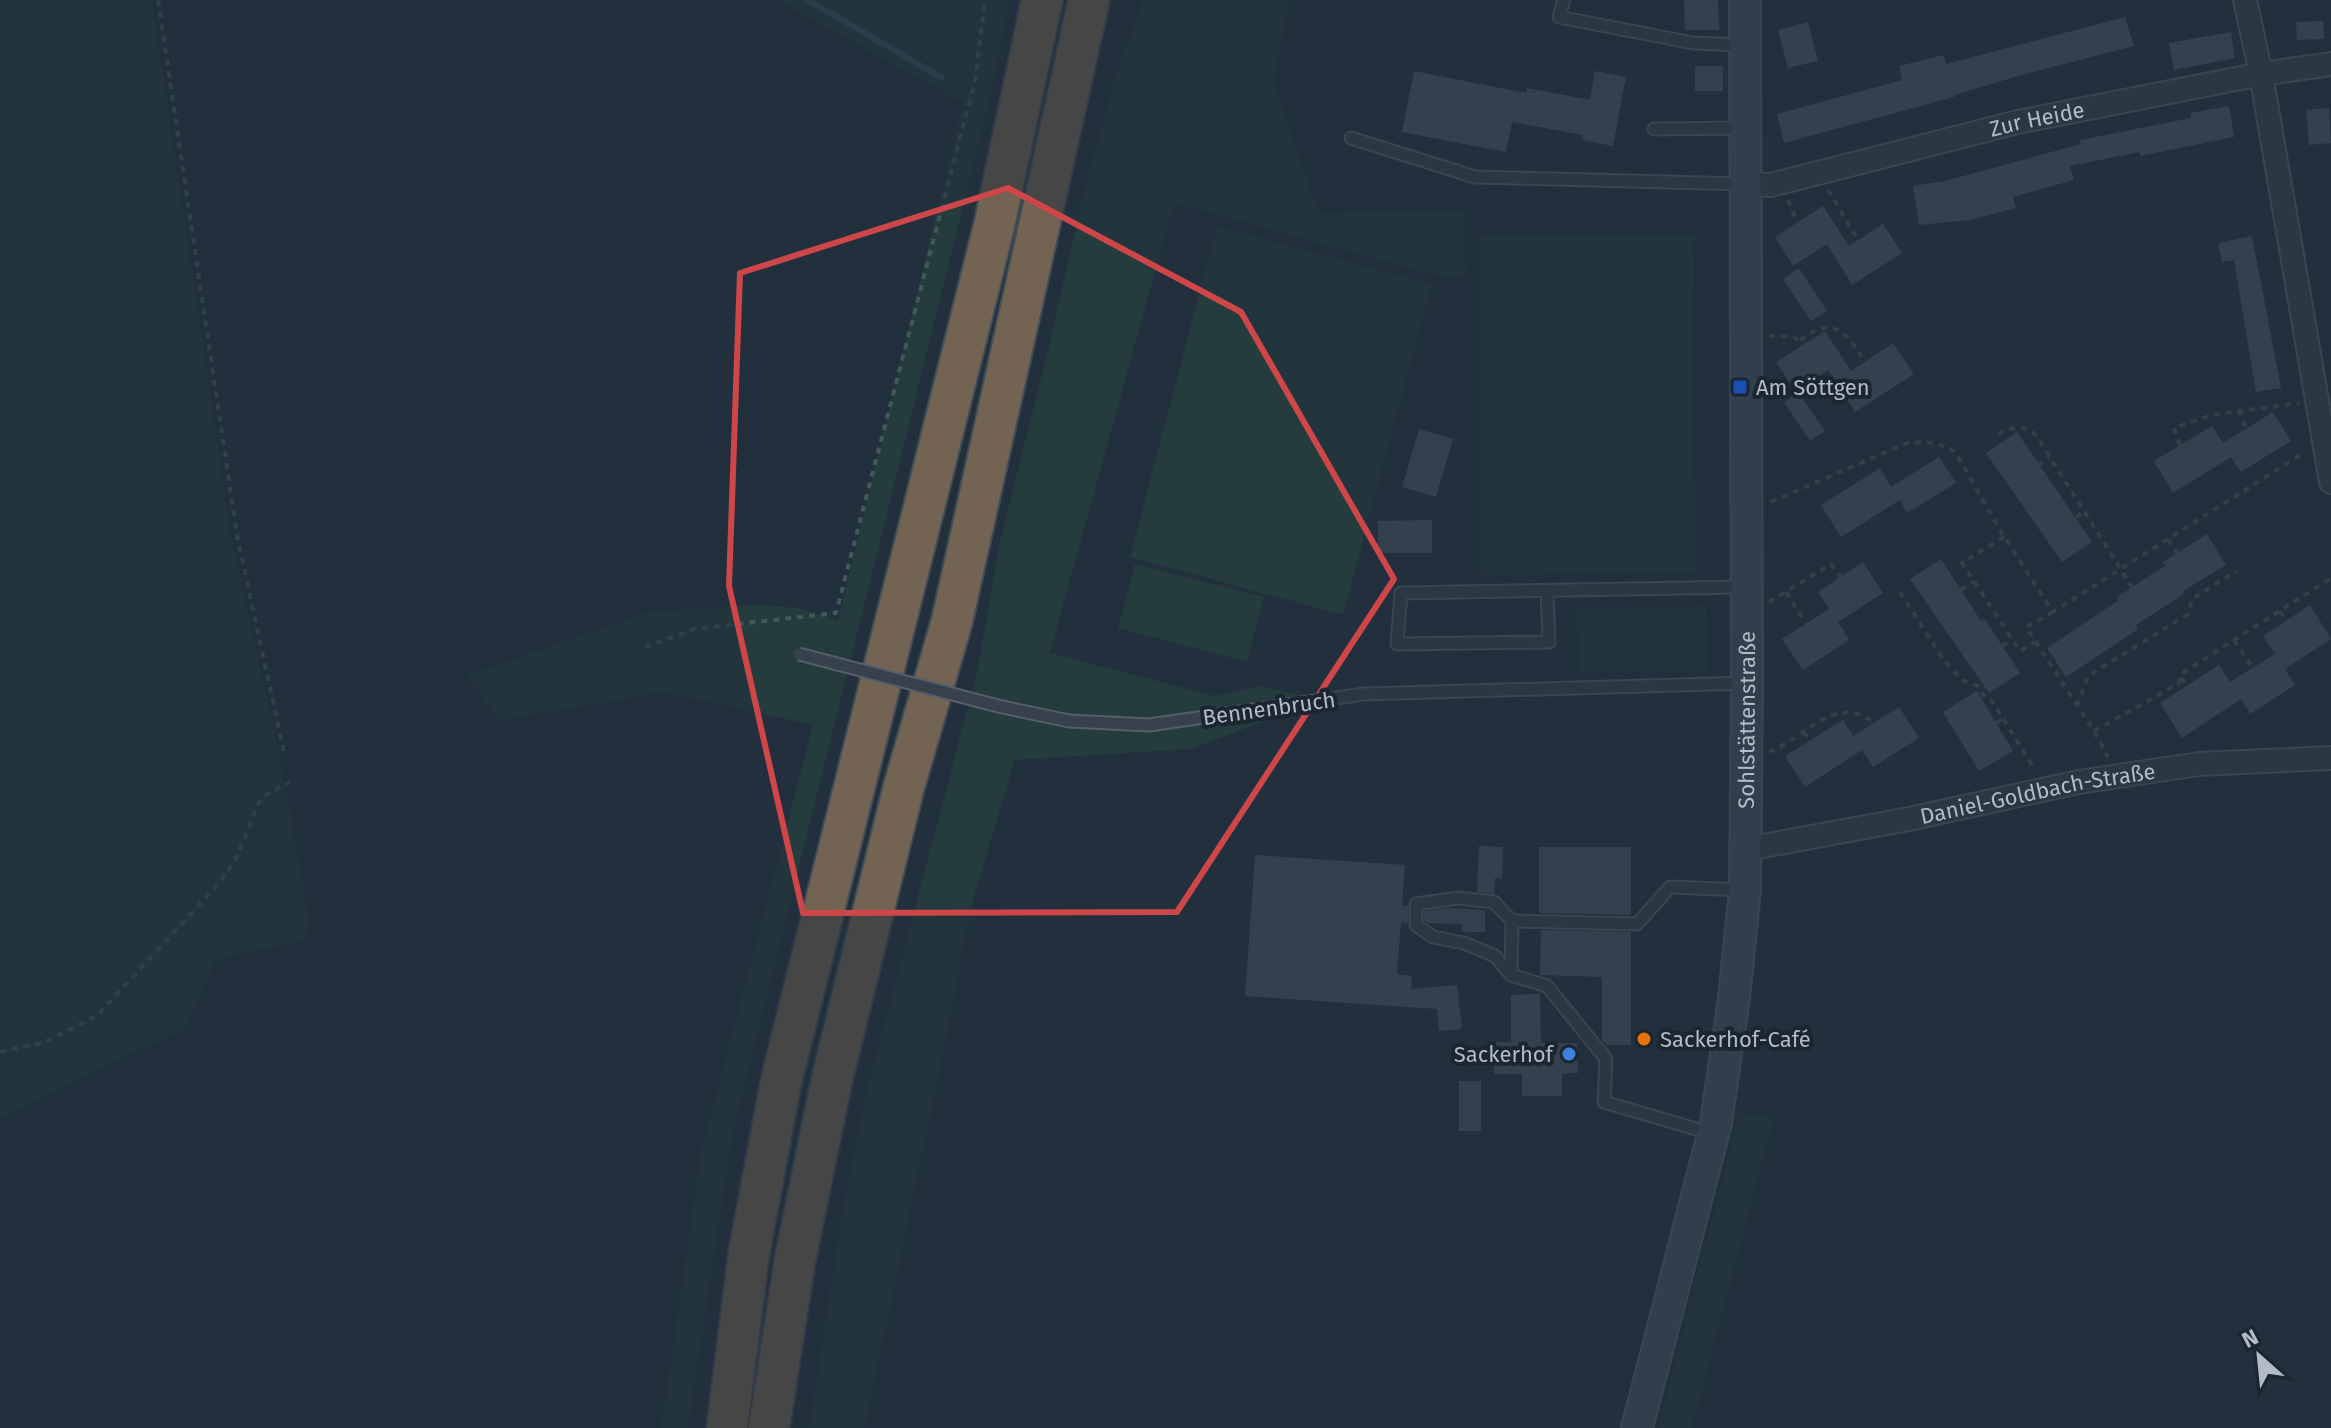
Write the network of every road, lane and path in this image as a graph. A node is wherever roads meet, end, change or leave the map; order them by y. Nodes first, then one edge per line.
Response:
1 (158, 0) edge
2 (985, 0) edge
3 (1042, 0) edge
4 (1089, 0) edge
5 (1564, 0) edge
6 (1745, 0) edge
7 (2245, 0) edge
8 (1745, 45) junction
9 (2331, 64) edge
10 (2261, 74) junction
11 (1745, 128) junction
12 (1654, 129) dead end
13 (1351, 138) dead end
14 (1819, 174) junction
15 (1745, 184) junction
16 (1858, 240) dead end
17 (1746, 335) junction
18 (1865, 362) dead end
19 (2322, 405) edge
20 (2238, 410) junction
21 (2246, 428) dead end
22 (1998, 434) dead end
23 (2324, 440) junction
24 (2180, 445) dead end
25 (2049, 457) junction
26 (2038, 466) dead end
27 (2331, 482) edge
28 (1746, 509) junction
29 (2083, 512) junction
30 (2076, 517) dead end
31 (2005, 536) junction
32 (2168, 539) junction
33 (2177, 553) dead end
34 (2121, 569) junction
35 (2236, 571) dead end
36 (1841, 577) dead end
37 (2331, 578) edge
38 (1974, 581) junction
39 (2132, 587) dead end
40 (1961, 590) dead end
41 (1547, 591) junction
42 (1786, 592) junction
43 (1900, 592) dead end
44 (1746, 601) junction
45 (2280, 611) junction
46 (2053, 612) junction
47 (2285, 621) dead end
48 (1806, 624) dead end
49 (2012, 639) junction
50 (2234, 640) junction
51 (2035, 642) junction
52 (2002, 646) dead end
53 (645, 647) dead end
54 (799, 654) dead end
55 (2253, 668) dead end
56 (2181, 678) junction
57 (1747, 683) junction
58 (2187, 685) dead end
59 (2077, 706) junction
60 (2003, 719) junction
61 (1875, 723) dead end
62 (1996, 723) dead end
63 (2094, 731) junction
64 (1804, 732) junction
65 (1810, 741) dead end
66 (1747, 753) junction
67 (285, 757) dead end
68 (2331, 758) edge
69 (2118, 776) junction
70 (290, 782) dead end
71 (2047, 789) junction
72 (1747, 849) junction
73 (1745, 890) junction
74 (1512, 921) junction
75 (1511, 975) junction
76 (0, 1052) edge
77 (1713, 1134) junction
78 (727, 1428) edge
79 (769, 1428) edge
80 (1637, 1428) edge

1 - 67 path
2 - 53 path
3 - 78 highway
4 - 79 highway
5 - 8 lane
6 - 8 street, Sohlstättenstraße
7 - 10 street
8 - 11 street, Sohlstättenstraße
9 - 10 street, Zur Heide
10 - 14 street, Zur Heide
10 - 19 street
11 - 12 lane
11 - 15 street, Sohlstättenstraße
13 - 15 lane
14 - 15 street, Zur Heide
14 - 16 path
15 - 17 street, Sohlstättenstraße
17 - 18 path
17 - 28 street, Sohlstättenstraße
19 - 20 path
19 - 23 street
20 - 21 path
20 - 24 path
22 - 25 path
23 - 27 street
23 - 32 path
25 - 26 path
25 - 29 path
28 - 31 path
28 - 44 street, Sohlstättenstraße
29 - 30 path
29 - 34 path
31 - 38 path
31 - 46 path
32 - 33 path
32 - 34 path
34 - 39 path
34 - 46 path
35 - 59 path
36 - 42 path
37 - 45 path
38 - 40 path
38 - 49 path
41 - 41 lane
41 - 44 lane
42 - 44 path
42 - 48 path
43 - 60 path
44 - 57 street, Sohlstättenstraße
45 - 47 path
45 - 50 path
46 - 51 path
49 - 51 path
49 - 52 path
50 - 55 path
50 - 56 path
51 - 59 path
54 - 57 lane, Bennenbruch, bridge
56 - 58 path
56 - 63 path
57 - 66 street, Sohlstättenstraße
59 - 63 path
60 - 62 path
60 - 71 path
61 - 64 path
63 - 69 path
64 - 65 path
64 - 66 path
66 - 72 street, Sohlstättenstraße
68 - 69 street, Daniel-Goldbach-Straße
69 - 71 street, Daniel-Goldbach-Straße
70 - 76 path
71 - 72 street, Daniel-Goldbach-Straße
72 - 73 street, Sohlstättenstraße
73 - 74 lane
73 - 77 street, Sohlstättenstraße
74 - 75 lane
74 - 75 lane
75 - 77 lane
77 - 80 street, Sohlstättenstraße

